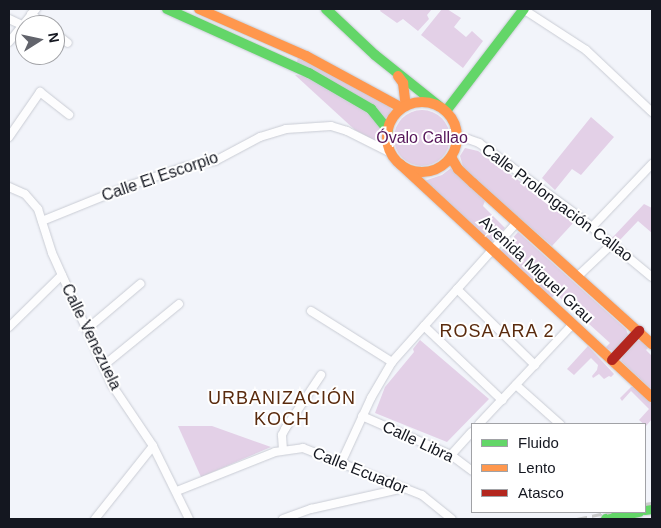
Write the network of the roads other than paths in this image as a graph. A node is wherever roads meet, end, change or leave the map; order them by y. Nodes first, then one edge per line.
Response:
1 (166, 9) edge
2 (199, 9) edge
3 (326, 9) edge
4 (524, 9) edge
5 (65, 41) edge
6 (68, 43) dead end
7 (279, 44) junction
8 (273, 56) junction
9 (396, 73) junction
10 (404, 107) junction
11 (442, 109) junction
12 (652, 112) edge
13 (69, 115) dead end
14 (388, 130) junction
15 (9, 137) edge
16 (457, 140) junction
17 (391, 153) junction
18 (451, 157) junction
19 (400, 164) junction
20 (652, 164) edge
21 (9, 187) edge
22 (42, 221) junction
23 (517, 222) junction
24 (592, 227) junction
25 (612, 244) junction
26 (492, 250) junction
27 (62, 275) junction
28 (578, 276) junction
29 (652, 277) edge
30 (140, 284) dead end
31 (457, 289) junction
32 (179, 304) dead end
33 (311, 311) dead end
34 (573, 324) junction
35 (424, 326) junction
36 (9, 327) edge
37 (88, 329) junction
38 (639, 332) junction
39 (652, 344) edge
40 (612, 360) junction
41 (392, 362) junction
42 (535, 365) junction
43 (103, 366) junction
44 (321, 375) dead end
45 (516, 385) junction
46 (652, 397) edge
47 (502, 400) junction
48 (362, 416) junction
49 (486, 417) junction
50 (480, 423) edge
51 (492, 423) edge
52 (559, 423) edge
53 (471, 433) edge
54 (153, 446) junction
55 (283, 450) junction
56 (451, 455) junction
57 (340, 463) junction
58 (471, 470) edge
59 (404, 488) junction
60 (177, 491) junction
61 (631, 513) edge
62 (95, 519) edge
63 (189, 519) edge
64 (283, 519) edge
65 (452, 519) edge
66 (606, 519) edge

1 - 8 main road
2 - 7 main road
3 - 9 main road
4 - 11 main road
4 - 12 street
5 - 6 street
7 - 8 main road
7 - 10 main road
8 - 14 main road
9 - 10 main road
9 - 11 main road
10 - 11 main road
10 - 14 main road
11 - 16 main road
13 - 15 street
14 - 17 main road
16 - 18 main road
16 - 24 street, Calle Prolongación Callao
17 - 19 main road
17 - 22 street, Calle El Escorpio
18 - 19 main road
18 - 23 main road, Avenida Miguel Grau
19 - 26 main road, Avenida Miguel Grau
20 - 24 street
21 - 22 street, Calle Venezuela
22 - 27 street, Calle Venezuela
23 - 26 street
23 - 28 main road, Avenida Miguel Grau
24 - 25 street, Calle Prolongación Callao
25 - 28 street
25 - 29 street, Calle Prolongación Callao
26 - 31 street
26 - 34 main road, Avenida Miguel Grau
27 - 36 street
27 - 37 street, Calle Venezuela
28 - 38 main road, Avenida Miguel Grau
30 - 37 street
31 - 35 street
31 - 42 street
32 - 43 street
33 - 41 street
34 - 40 main road, Avenida Miguel Grau
34 - 42 street
35 - 41 street
35 - 47 street
37 - 43 street, Calle Venezuela
38 - 39 main road, Avenida Miguel Grau
38 - 40 main road
40 - 46 main road, Avenida Miguel Grau
41 - 48 street
42 - 45 street
43 - 54 street, Calle Venezuela
44 - 55 street
45 - 47 street
45 - 52 street
47 - 49 street
48 - 56 street, Calle Libra
48 - 57 street
49 - 50 street
49 - 51 street
53 - 56 street
54 - 60 street, Calle Venezuela
54 - 62 street
55 - 57 street, Calle Ecuador
55 - 60 street, Calle Ecuador
56 - 58 street, Calle Libra
57 - 59 street, Calle Ecuador
59 - 64 street
59 - 65 street, Calle Ecuador
60 - 63 street, Calle Venezuela
61 - 66 main road

